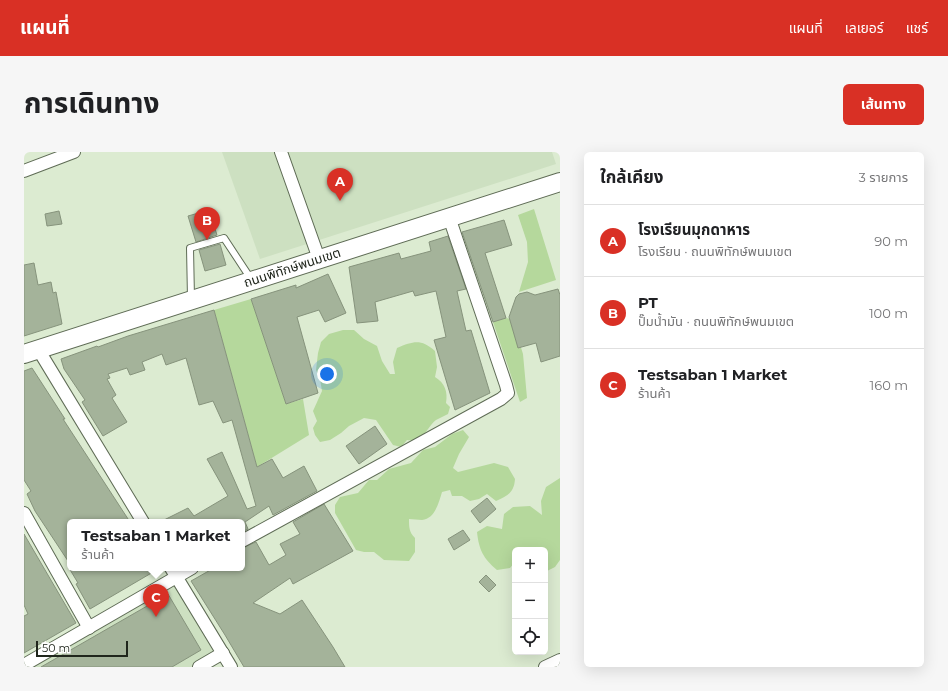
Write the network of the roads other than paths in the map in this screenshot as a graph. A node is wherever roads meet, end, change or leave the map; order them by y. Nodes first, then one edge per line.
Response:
1 (74, 152) edge
2 (281, 152) edge
3 (24, 171) edge
4 (560, 182) edge
5 (449, 217) junction
6 (319, 259) junction
7 (252, 280) junction
8 (191, 300) junction
9 (31, 351) edge
10 (24, 513) edge
11 (141, 519) edge
12 (245, 539) edge
13 (174, 572) edge
14 (89, 628) junction
15 (223, 653) junction
16 (560, 660) edge
17 (24, 666) edge
18 (199, 667) edge
19 (231, 667) edge
20 (545, 667) edge

1 - 3 street
2 - 6 street
4 - 5 main road, ถนนพิทักษ์พนมเขต
5 - 6 main road, ถนนพิทักษ์พนมเขต
5 - 12 street
6 - 7 main road, ถนนพิทักษ์พนมเขต
7 - 8 main road, ถนนพิทักษ์พนมเขต
7 - 8 lane
8 - 9 main road, ถนนพิทักษ์พนมเขต
9 - 11 street
10 - 14 street
13 - 14 street
13 - 15 street
14 - 17 street
15 - 18 street
15 - 19 street
16 - 20 street

